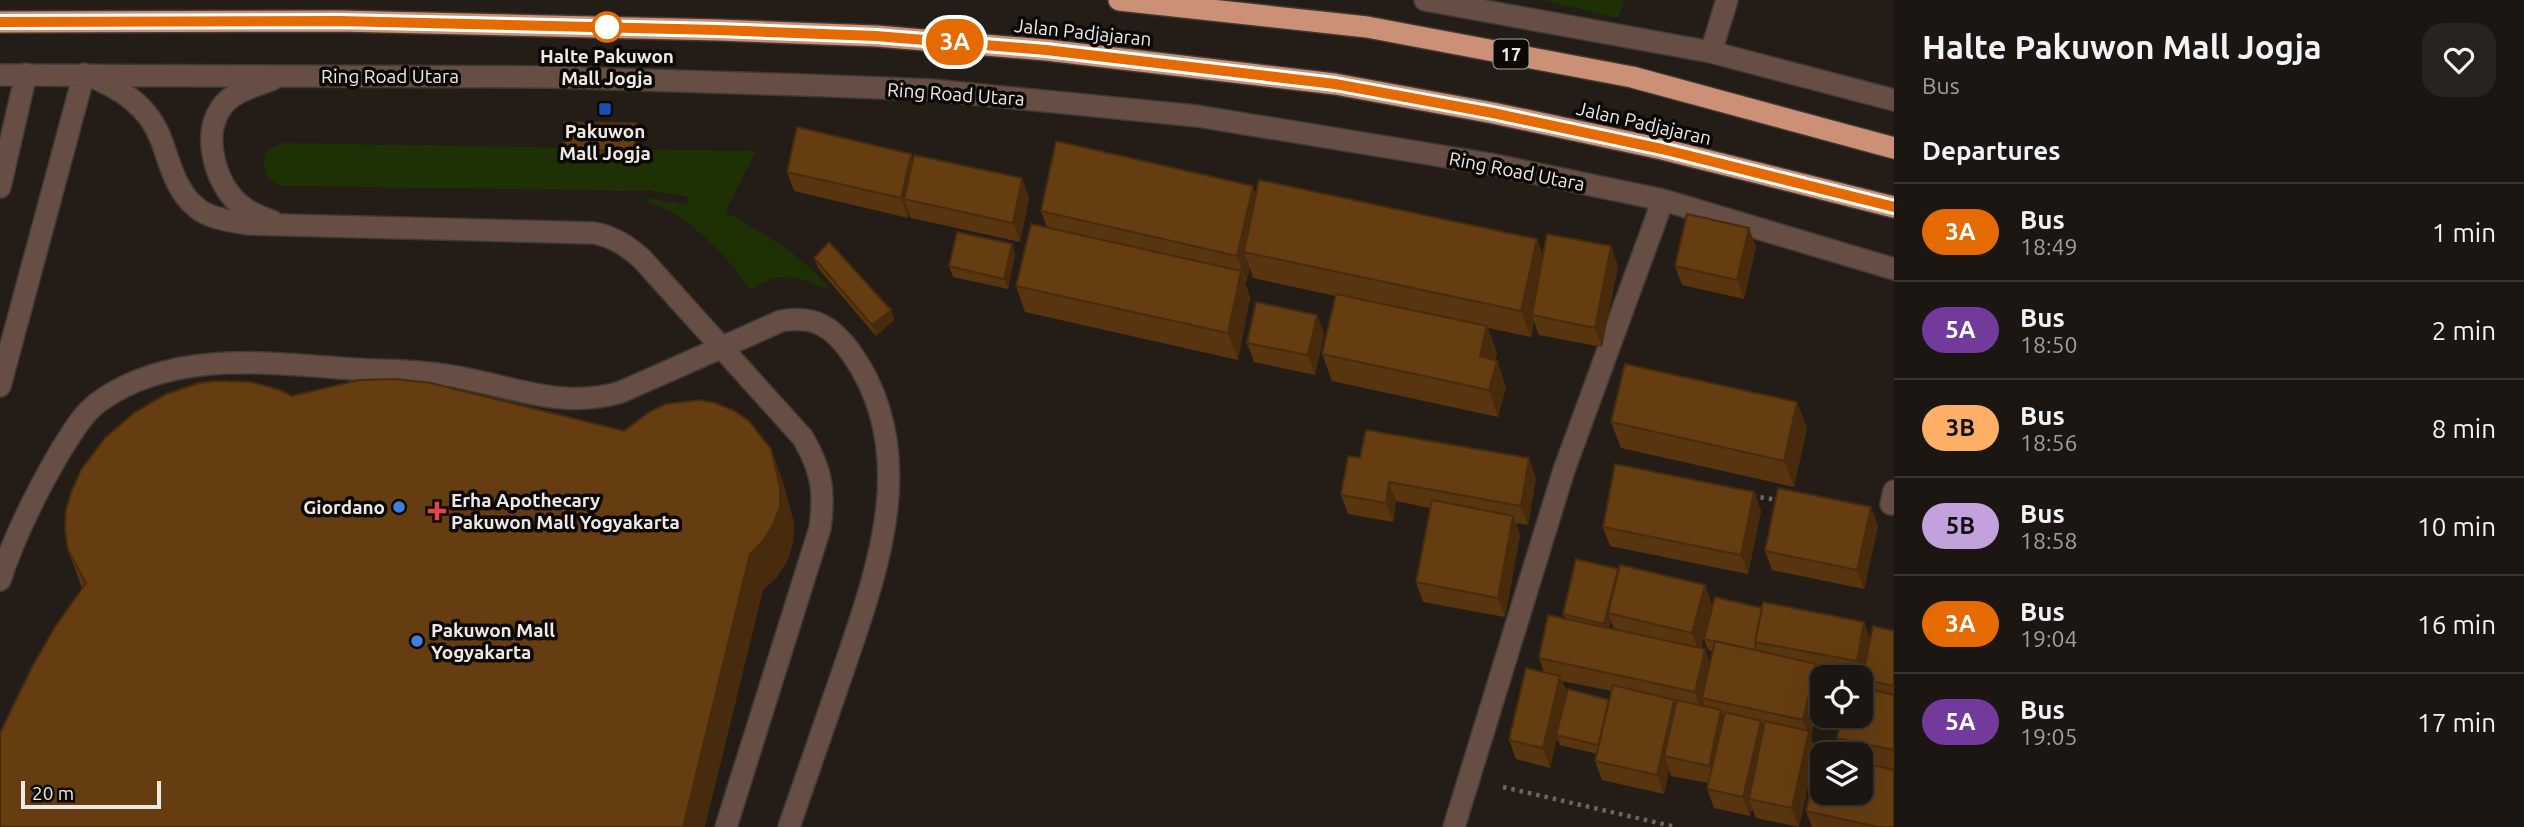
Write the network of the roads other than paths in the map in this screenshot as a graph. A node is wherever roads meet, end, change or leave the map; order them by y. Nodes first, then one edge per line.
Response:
1 (1119, 0) edge
2 (1425, 0) edge
3 (1727, 0) edge
4 (0, 22) edge
5 (1711, 52) junction
6 (26, 74) junction
7 (84, 74) junction
8 (0, 75) edge
9 (284, 75) junction
10 (1894, 100) edge
11 (1894, 148) edge
12 (0, 187) edge
13 (1663, 200) junction
14 (1894, 207) edge
15 (284, 225) junction
16 (1894, 268) edge
17 (721, 346) junction
18 (0, 387) edge
19 (0, 580) edge
20 (726, 827) edge
21 (789, 827) edge
22 (1454, 827) edge

1 - 11 highway, Jalan Padjajaran / 17
2 - 5 street
3 - 5 street
4 - 14 highway, Jalan Padjajaran
5 - 10 street
6 - 7 street, Ring Road Utara
6 - 8 street, Ring Road Utara
6 - 12 street
7 - 9 street, Ring Road Utara
7 - 15 street
7 - 18 street
9 - 13 street, Ring Road Utara
9 - 15 street
13 - 16 street, Ring Road Utara
13 - 22 street
15 - 17 street
17 - 19 street
17 - 20 street
17 - 21 street

